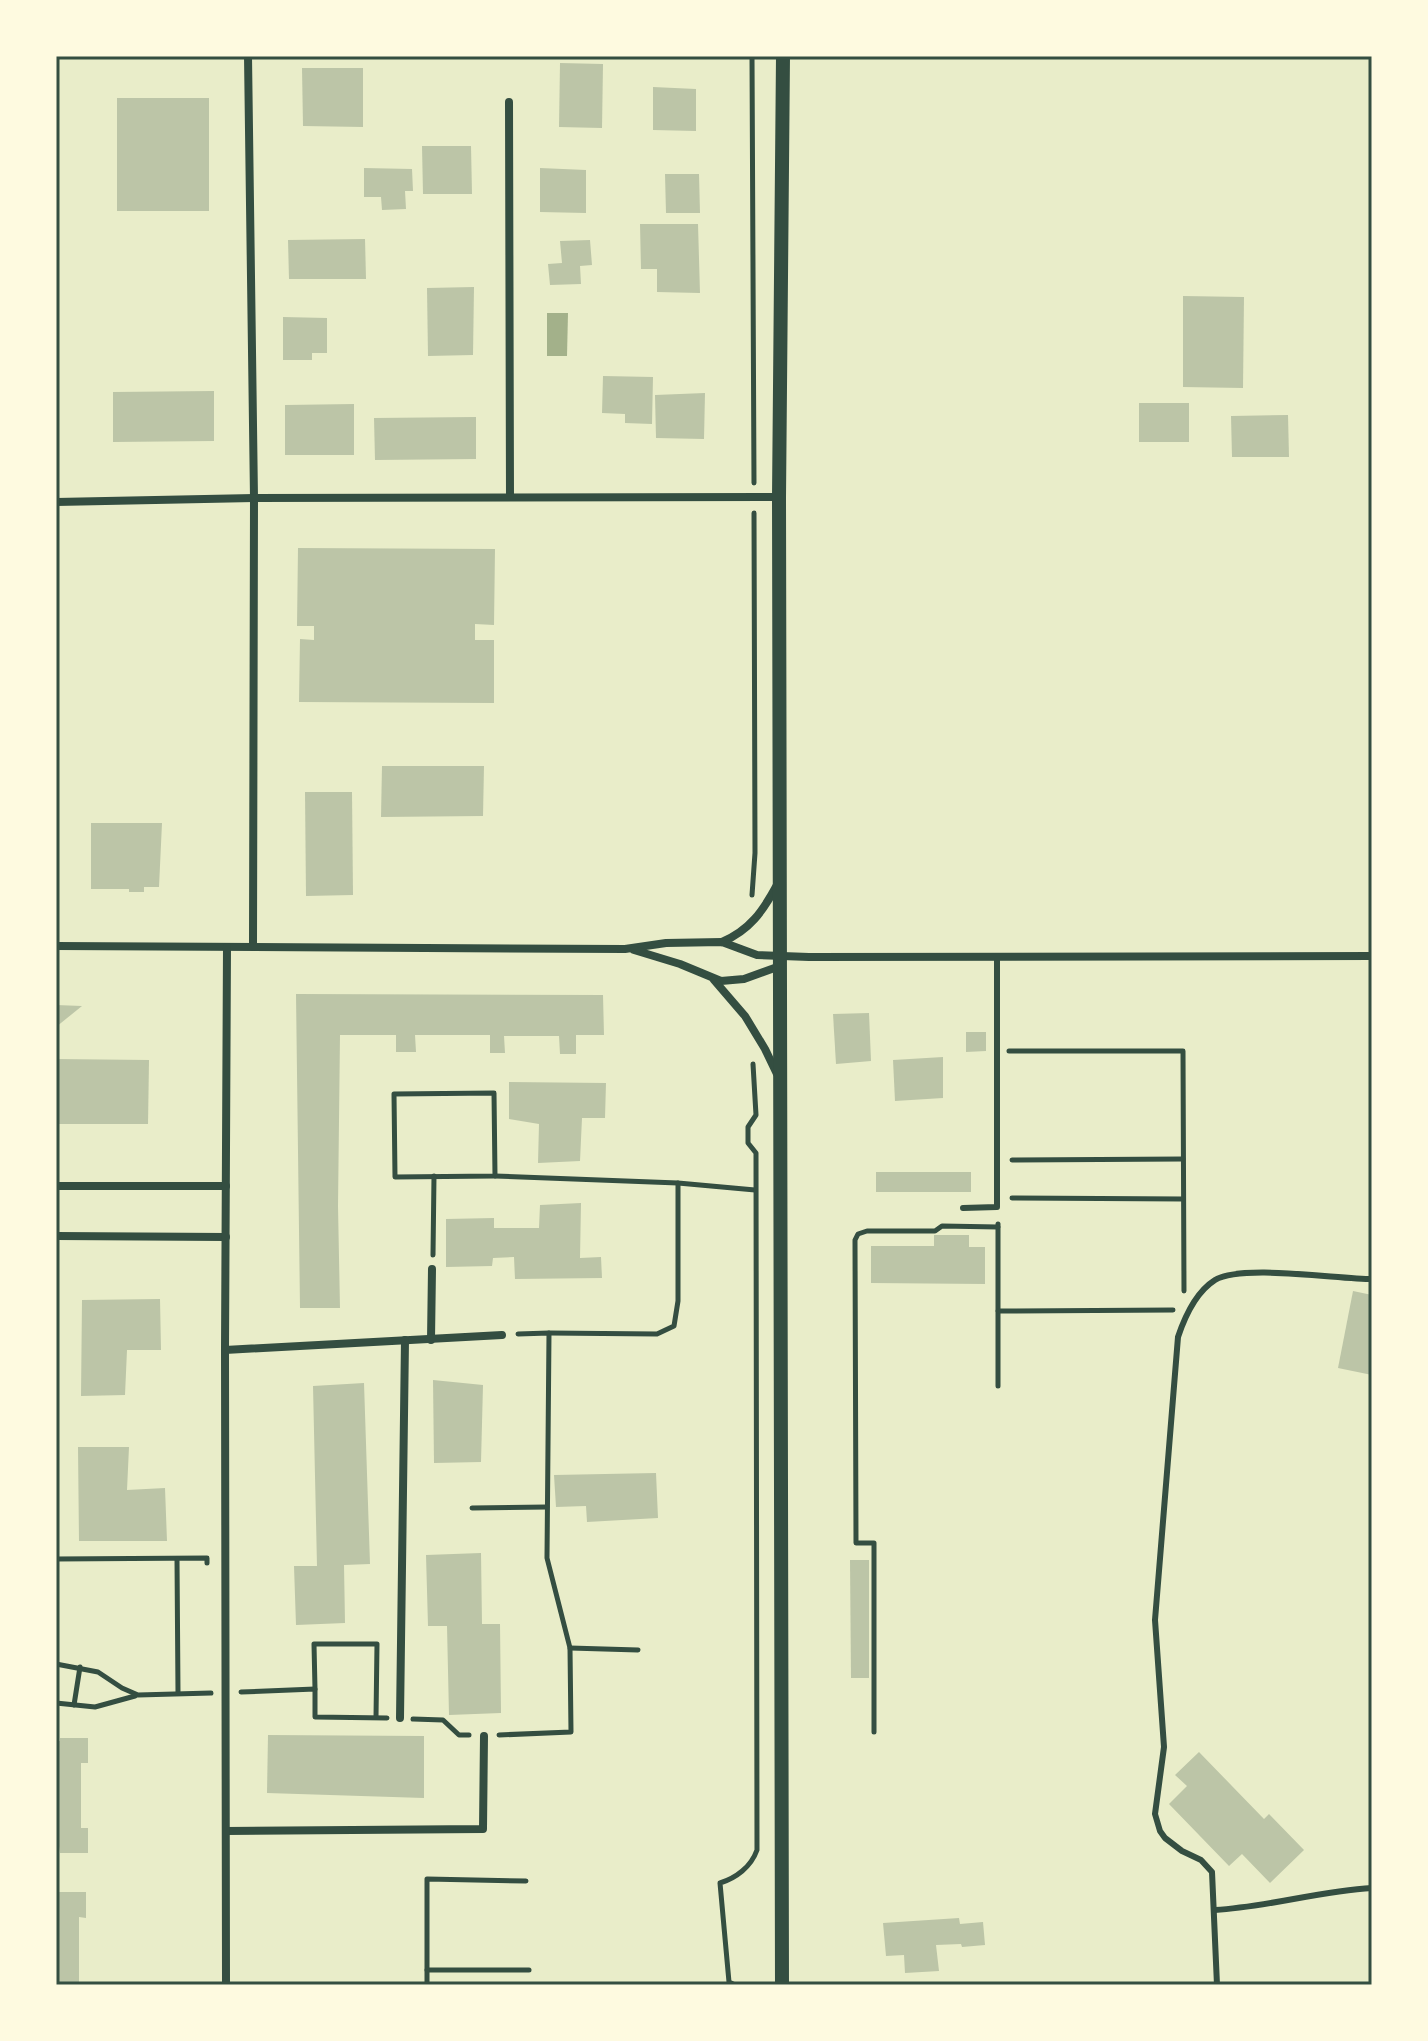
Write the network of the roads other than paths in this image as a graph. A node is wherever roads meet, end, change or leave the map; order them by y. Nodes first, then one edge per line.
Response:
1 (248, 56) edge
2 (783, 56) edge
3 (509, 102) dead end
4 (510, 497) junction
5 (779, 497) junction
6 (254, 498) junction
7 (56, 502) edge
8 (779, 881) junction
9 (722, 942) junction
10 (56, 946) edge
11 (227, 947) junction
12 (253, 947) junction
13 (625, 949) junction
14 (1372, 956) edge
15 (997, 957) junction
16 (780, 961) junction
17 (713, 979) junction
18 (780, 1090) junction
19 (56, 1186) edge
20 (226, 1186) junction
21 (963, 1208) dead end
22 (56, 1236) edge
23 (226, 1237) junction
24 (432, 1269) road end
25 (1372, 1279) edge
26 (502, 1335) dead end
27 (405, 1340) junction
28 (431, 1340) junction
29 (225, 1350) junction
30 (400, 1718) dead end
31 (484, 1736) dead end
32 (226, 1831) junction
33 (1372, 1888) edge
34 (1215, 1910) junction
35 (226, 1985) edge
36 (782, 1985) edge
37 (1217, 1985) edge

1 - 6 street
2 - 5 street
3 - 4 street
4 - 5 street
4 - 6 street
5 - 8 street
6 - 7 street
6 - 12 street
8 - 9 street
8 - 16 street
9 - 13 street
9 - 16 street
10 - 11 street
11 - 12 street
11 - 20 street
12 - 13 street
13 - 17 street
14 - 15 street
15 - 16 street
15 - 21 lane
16 - 17 street
16 - 18 street
17 - 18 street
18 - 36 street
19 - 20 street
20 - 23 street
22 - 23 street
23 - 29 street
24 - 28 street
25 - 34 lane
26 - 28 street
27 - 28 street
27 - 29 street
27 - 30 street
29 - 32 street
31 - 32 street
32 - 35 street
33 - 34 lane
34 - 37 lane

